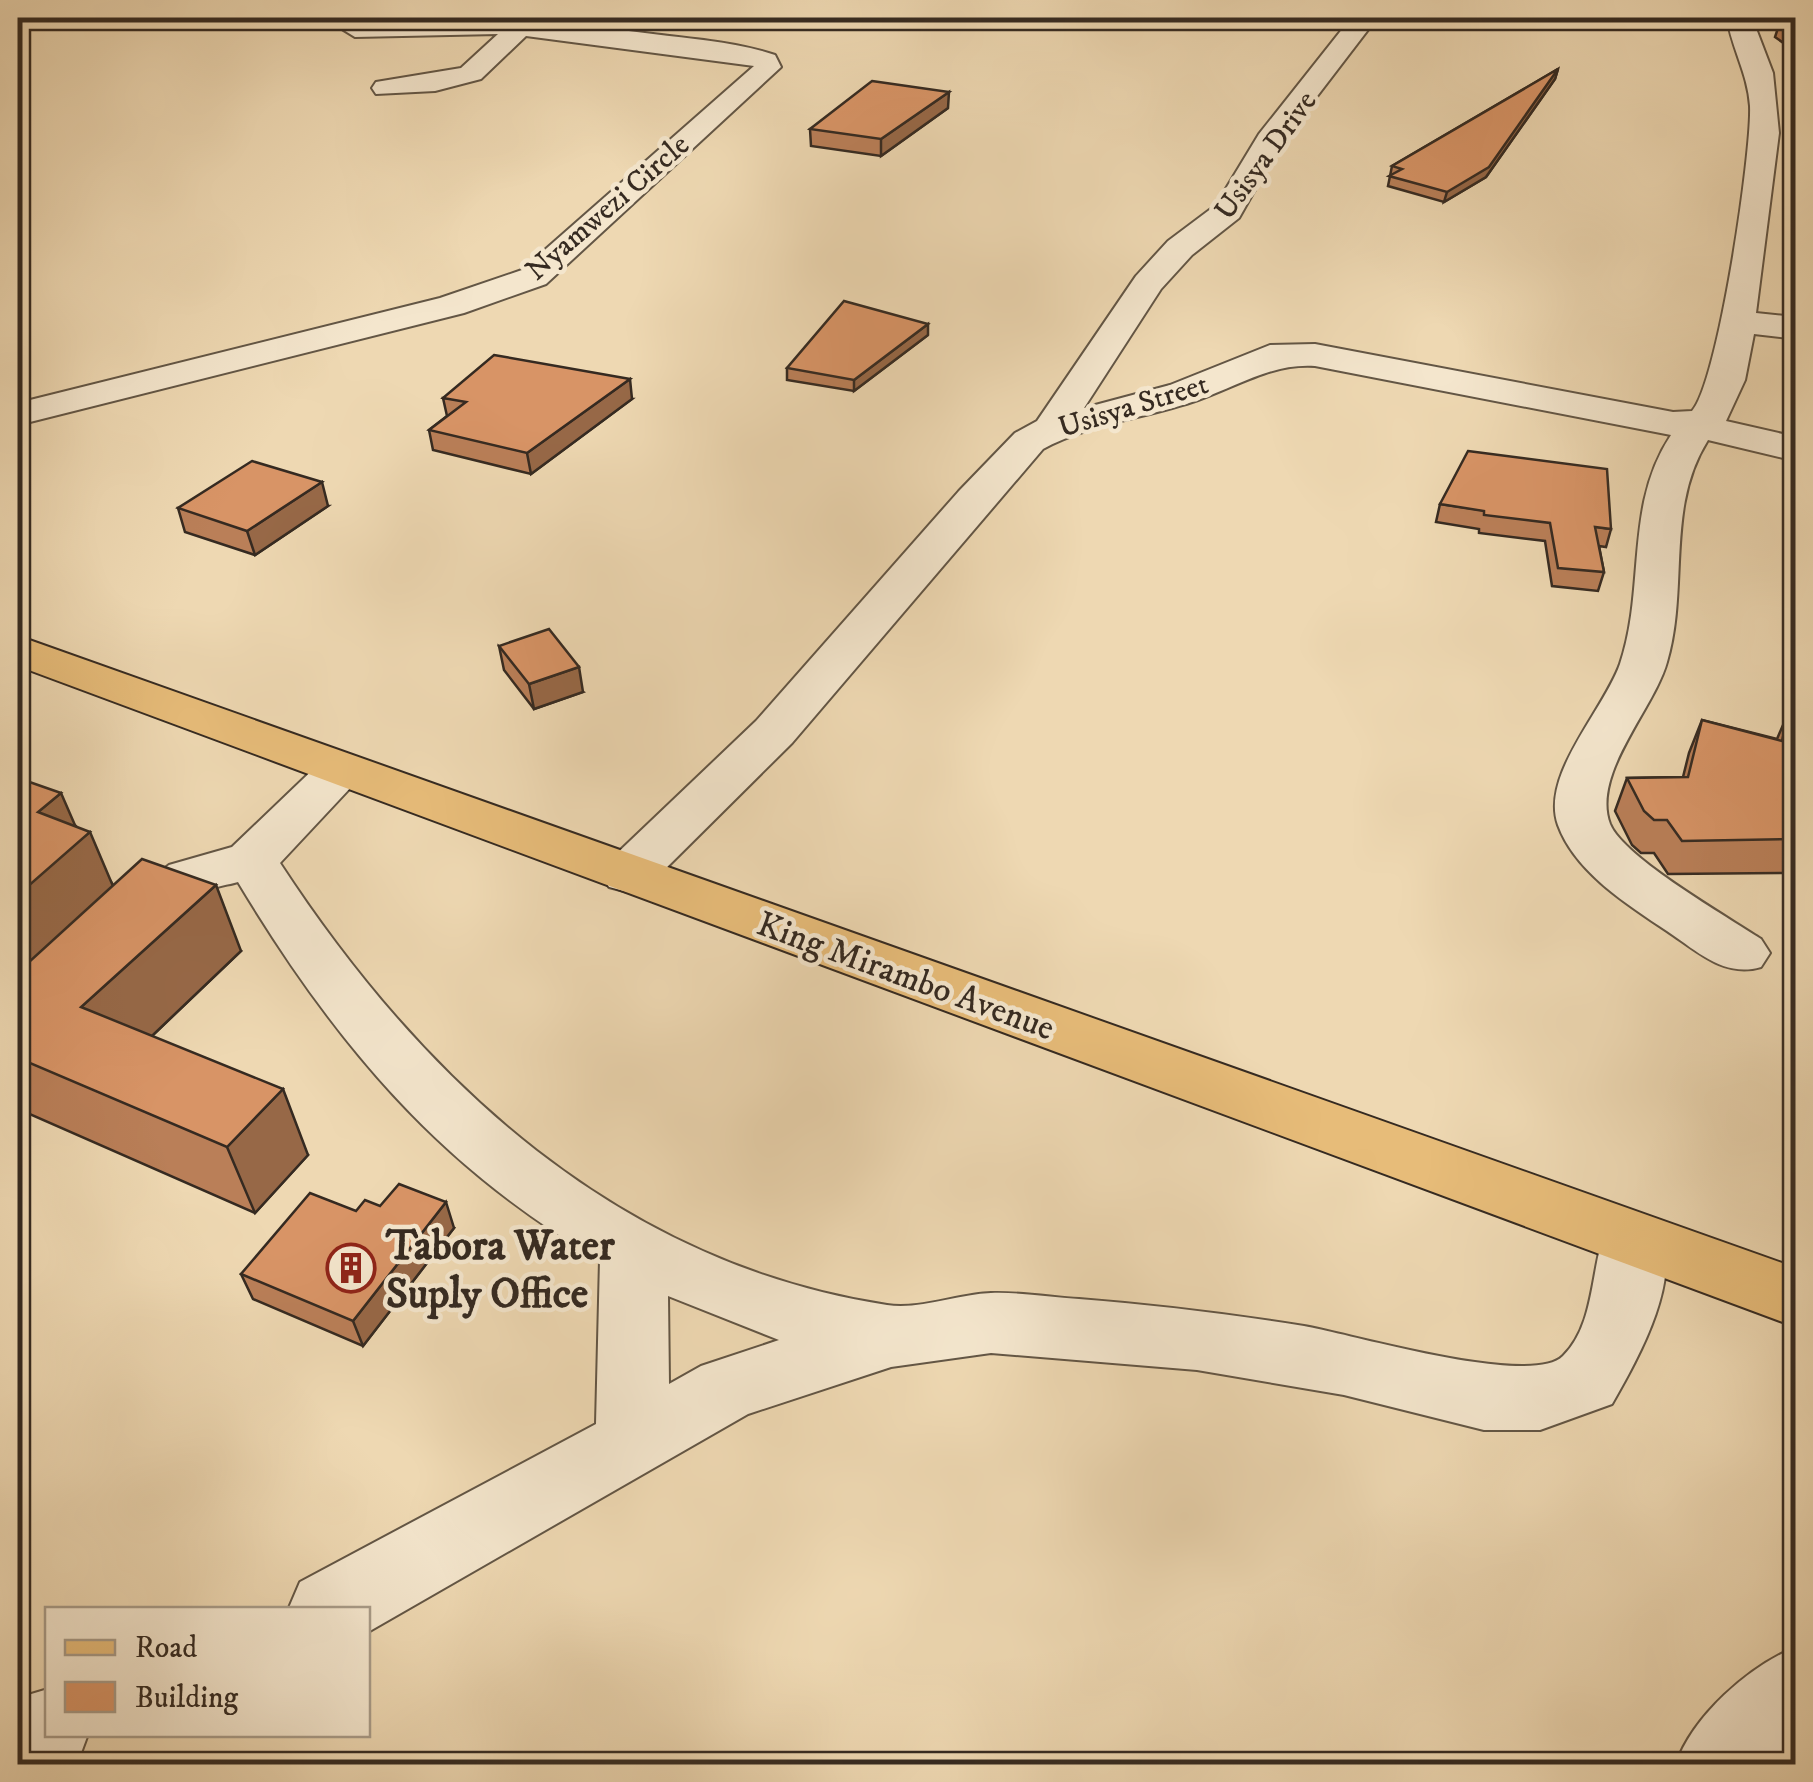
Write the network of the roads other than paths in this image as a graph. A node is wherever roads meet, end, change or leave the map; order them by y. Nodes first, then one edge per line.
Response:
1 (1364, 18) edge
2 (1740, 18) edge
3 (521, 28) junction
4 (356, 29) dead end
5 (1779, 86) edge
6 (386, 88) dead end
7 (1737, 321) junction
8 (1796, 328) edge
9 (18, 414) edge
10 (1697, 426) junction
11 (1051, 429) junction
12 (1796, 450) edge
13 (18, 650) edge
14 (342, 770) junction
15 (251, 860) junction
16 (628, 874) junction
17 (1741, 952) dead end
18 (99, 955) edge
19 (1634, 1240) junction
20 (634, 1249) junction
21 (1796, 1298) edge
22 (892, 1336) junction
23 (632, 1443) junction
24 (333, 1607) edge
25 (1796, 1688) edge
26 (45, 1732) edge
27 (18, 1740) edge
28 (1718, 1764) edge

1 - 11 street, Usisya Drive
2 - 5 street
3 - 4 street, Nyamwezi Circle
3 - 6 street
3 - 9 street, Nyamwezi Circle
5 - 7 street
7 - 8 street
7 - 10 street
10 - 11 street, Usisya Street
10 - 12 street, Usisya Street
10 - 17 street
11 - 16 street, Usisya Street
13 - 14 main road, King Mirambo Avenue
14 - 15 street
14 - 16 main road, King Mirambo Avenue
15 - 18 street
15 - 20 street
16 - 19 main road, King Mirambo Avenue
19 - 21 main road, King Mirambo Avenue
19 - 22 street
20 - 22 street
20 - 23 street
22 - 23 street
23 - 24 street
25 - 28 street
26 - 27 street

